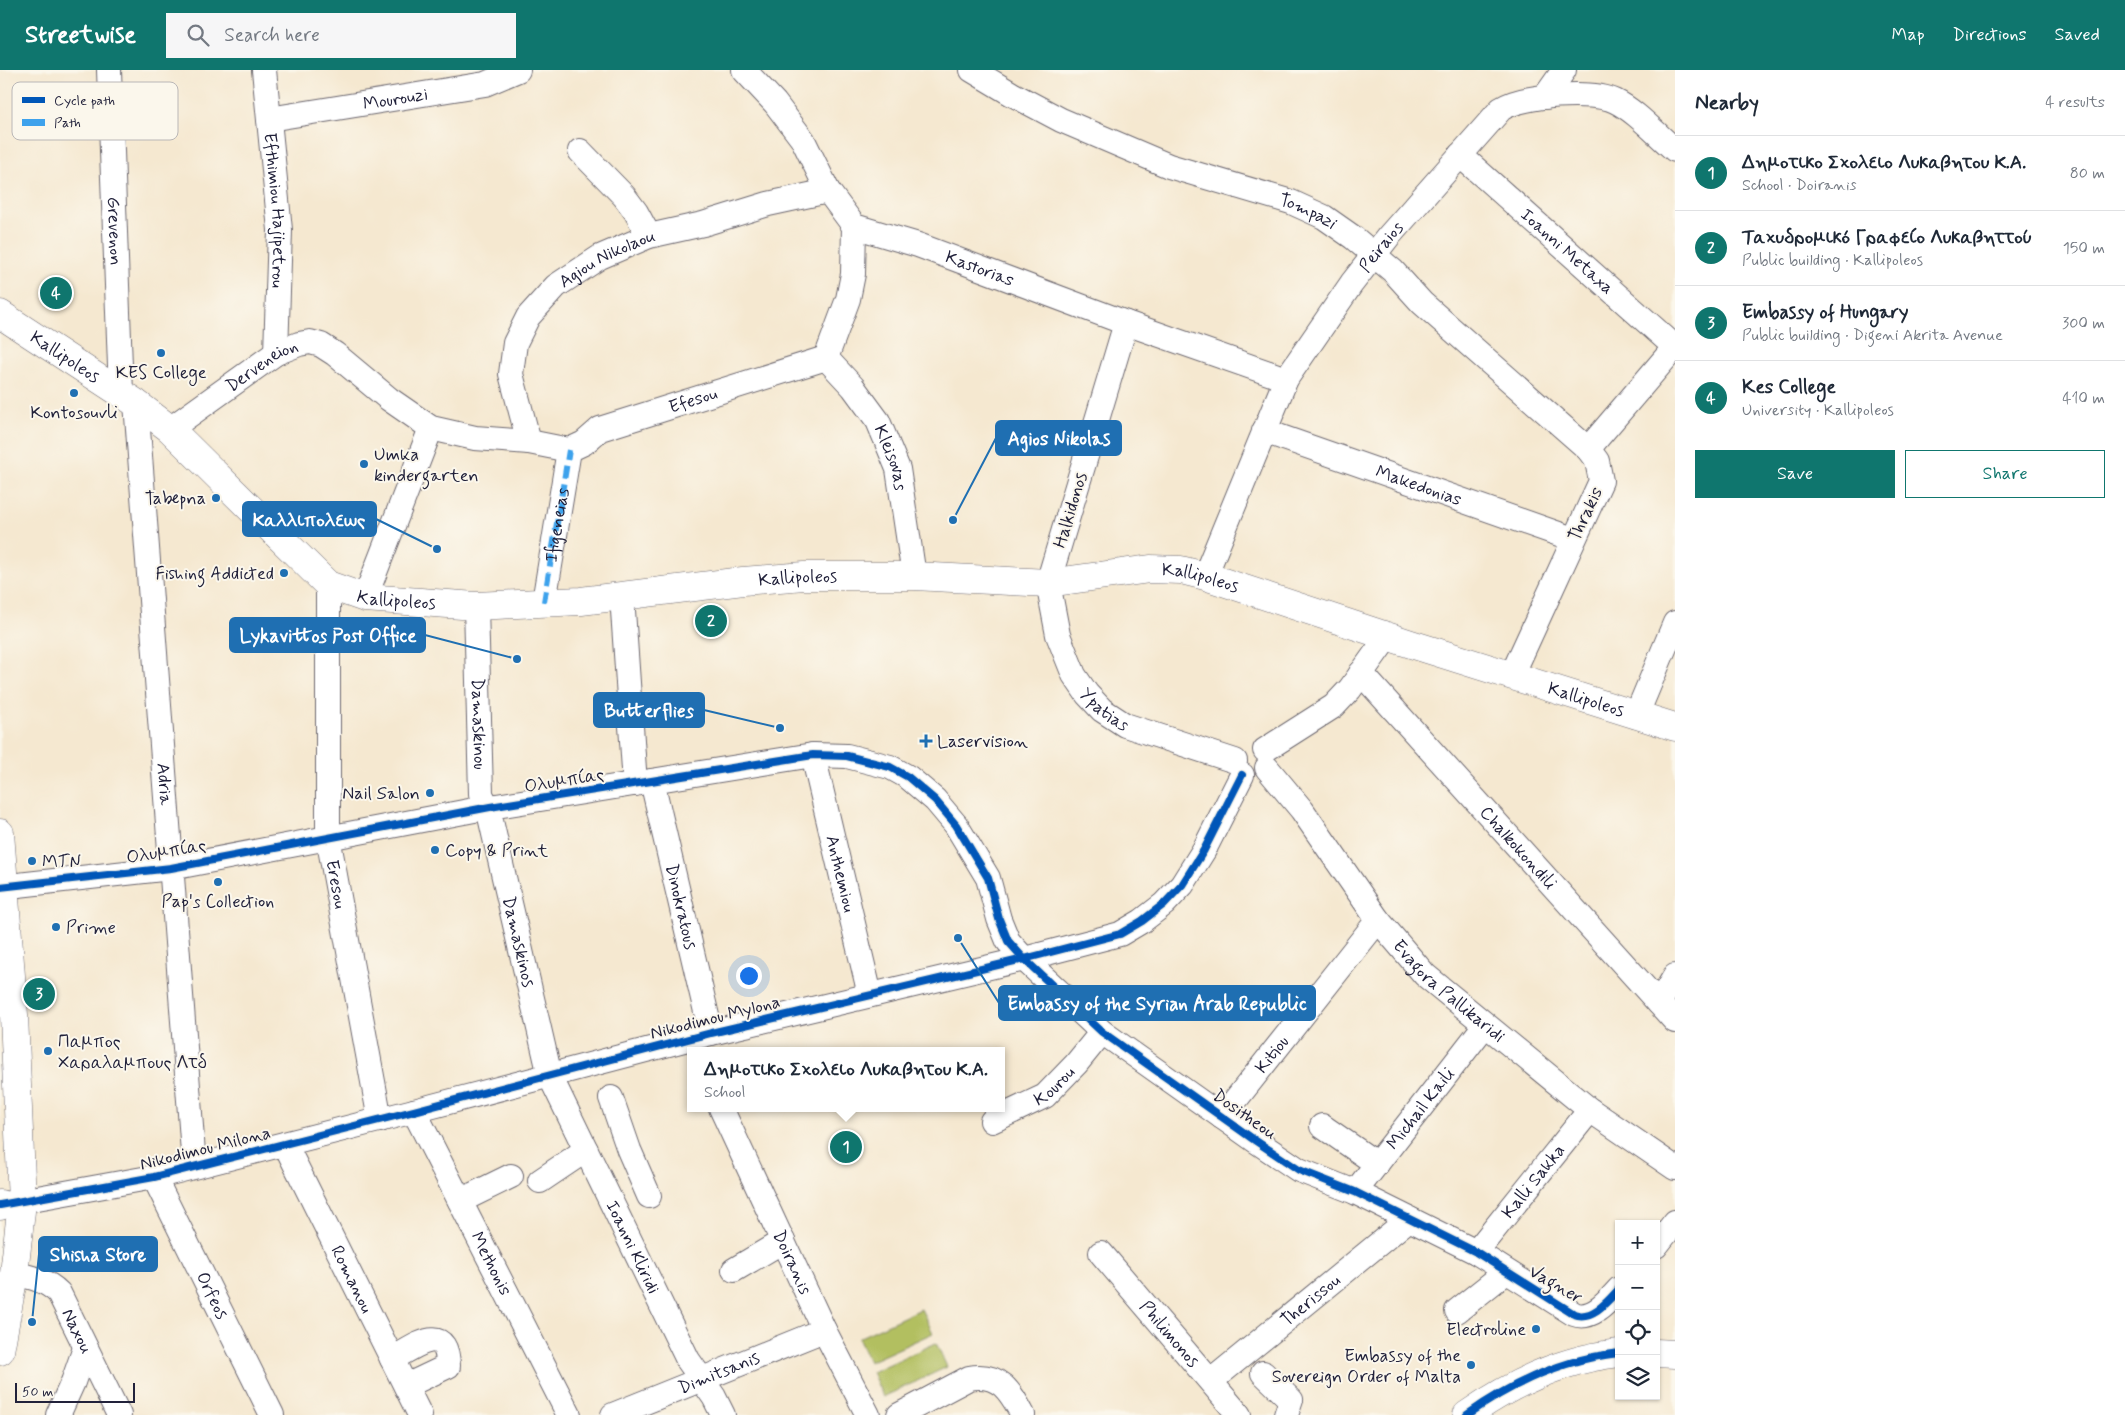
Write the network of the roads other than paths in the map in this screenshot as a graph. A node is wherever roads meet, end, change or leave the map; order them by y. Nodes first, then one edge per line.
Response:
1 (264, 70) edge
2 (518, 70) edge
3 (744, 70) edge
4 (972, 70) edge
5 (1564, 70) edge
6 (1545, 97) junction
7 (269, 119) junction
8 (113, 140) edge
9 (1675, 150) edge
10 (580, 151) dead end
11 (1460, 155) junction
12 (828, 191) junction
13 (854, 226) junction
14 (649, 236) junction
15 (1374, 255) junction
16 (0, 314) edge
17 (1126, 323) junction
18 (1675, 347) edge
19 (276, 353) junction
20 (826, 358) junction
21 (1286, 379) junction
22 (128, 398) junction
23 (431, 428) junction
24 (170, 429) junction
25 (1264, 431) junction
26 (529, 442) junction
27 (1588, 449) junction
28 (569, 450) junction
29 (1573, 540) junction
30 (914, 576) junction
31 (1205, 576) junction
32 (1048, 583) junction
33 (328, 585) junction
34 (622, 596) junction
35 (365, 598) junction
36 (544, 602) junction
37 (476, 606) junction
38 (1675, 623) edge
39 (1388, 636) junction
40 (1361, 673) junction
41 (1512, 675) junction
42 (1636, 716) junction
43 (1675, 727) edge
44 (813, 754) junction
45 (1266, 759) junction
46 (1238, 768) junction
47 (643, 782) junction
48 (488, 808) junction
49 (0, 833) edge
50 (328, 837) junction
51 (171, 868) junction
52 (2, 886) edge
53 (1378, 920) junction
54 (1024, 959) junction
55 (1675, 976) edge
56 (870, 995) junction
57 (1659, 1003) junction
58 (1675, 1021) edge
59 (1485, 1025) junction
60 (1102, 1032) junction
61 (701, 1040) edge
62 (550, 1076) junction
63 (611, 1098) dead end
64 (1590, 1110) junction
65 (414, 1111) junction
66 (723, 1112) edge
67 (1222, 1117) junction
68 (380, 1120) junction
69 (992, 1121) dead end
70 (1322, 1126) dead end
71 (285, 1144) junction
72 (629, 1150) junction
73 (590, 1158) junction
74 (1377, 1164) junction
75 (194, 1166) junction
76 (1675, 1168) edge
77 (154, 1176) junction
78 (511, 1176) dead end
79 (540, 1182) dead end
80 (1355, 1192) junction
81 (649, 1196) dead end
82 (460, 1201) junction
83 (5, 1204) edge
84 (1409, 1219) junction
85 (1675, 1222) edge
86 (1660, 1241) edge
87 (783, 1242) junction
88 (1476, 1252) junction
89 (1101, 1253) dead end
90 (734, 1270) dead end
91 (1506, 1272) junction
92 (14, 1274) junction
93 (1615, 1293) edge
94 (1457, 1311) dead end
95 (824, 1330) junction
96 (85, 1348) junction
97 (0, 1351) edge
98 (1660, 1353) edge
99 (1615, 1354) edge
100 (1675, 1354) edge
101 (392, 1359) junction
102 (1263, 1373) dead end
103 (700, 1379) junction
104 (101, 1380) junction
105 (1211, 1381) junction
106 (406, 1386) junction
107 (58, 1415) edge
108 (66, 1415) edge
109 (119, 1415) edge
110 (272, 1415) edge
111 (420, 1415) edge
112 (569, 1415) edge
113 (613, 1415) edge
114 (723, 1415) edge
115 (868, 1415) edge
116 (898, 1415) edge
117 (1023, 1415) edge
118 (1239, 1415) edge
119 (1286, 1415) edge
120 (1467, 1415) edge

1 - 7 street, Efthimiou Hajipetrou
2 - 7 street, Mourouzi
3 - 12 street
4 - 15 street, Tompazi
5 - 6 street
6 - 9 street, Peiraios
6 - 11 street, Peiraios
7 - 19 street, Efthimiou Hajipetrou
8 - 22 street, Grevenon
10 - 14 street
11 - 15 street, Peiraios
11 - 18 street, Ioanni Metaxa
12 - 13 street
12 - 14 street, Agiou Nikolaou
13 - 17 street, Kastorias
13 - 20 street
14 - 26 street, Agiou Nikolaou
15 - 21 street, Peiraios
15 - 27 street, Tompazi
16 - 22 main road, Kallipoleos
17 - 21 street, Kastorias
17 - 32 street, Halkidonos
18 - 27 street
19 - 23 street, Derveneion
19 - 24 street, Derveneion
20 - 28 street, Efesou
20 - 30 street, Kleisovas
21 - 25 street, Peiraios
22 - 24 main road, Kallipoleos
22 - 51 street, Adria
23 - 26 street
23 - 35 street
24 - 33 main road, Kallipoleos
25 - 29 street, Makedonias
25 - 31 street, Peiraios
26 - 28 street
27 - 29 street, Thrakis
28 - 36 street, Ifigeneias
29 - 41 street, Thrakis
30 - 32 main road, Kallipoleos
30 - 34 main road, Kallipoleos
31 - 32 main road, Kallipoleos
31 - 39 main road, Kallipoleos
32 - 46 street, Ypatias
33 - 35 main road, Kallipoleos
33 - 50 street, Eresou
34 - 36 main road, Kallipoleos
34 - 47 street, Dinokratous
35 - 37 main road, Kallipoleos
36 - 37 main road, Kallipoleos
37 - 48 street, Damaskinou
38 - 42 street
39 - 40 street
39 - 41 main road, Kallipoleos
40 - 45 street
40 - 57 street, Chalkokondili
41 - 42 main road, Kallipoleos
42 - 43 main road, Kallipoleos
44 - 47 street, Ολυμπίας
44 - 54 street, Ολυμπίας
44 - 56 street, Anthemiou
45 - 46 street
45 - 53 street, Evagora Pallikaridi
46 - 54 street
47 - 48 street, Ολυμπίας
47 - 61 street, Dinokratous
48 - 50 street, Ολυμπίας
48 - 62 street, Damaskinos
49 - 52 main road
50 - 51 street, Ολυμπίας
50 - 68 street, Eresou
51 - 52 street, Ολυμπίας
51 - 75 street, Adria
52 - 83 main road
53 - 59 street, Evagora Pallikaridi
53 - 67 street, Kitiou
54 - 56 street, Nikodimou Mylona
54 - 60 street, Dositheou
55 - 57 street
56 - 61 street, Nikodimou Mylona
57 - 58 street, Chalkokondili
59 - 64 street, Evagora Pallikaridi
59 - 74 street, Michail Kaili
60 - 67 street, Dositheou
60 - 69 street, Kourou
61 - 62 street, Nikodimou Mylona
62 - 65 street, Nikodimou Mylona
62 - 73 street, Ioanni Kliridi
63 - 72 street
64 - 76 street, Evagora Pallikaridi
64 - 88 street, Kalli Sakka
65 - 68 street, Nikodimou Milona
65 - 82 street, Methonis
66 - 87 street, Doiranis
67 - 80 street, Dositheou
68 - 71 street, Nikodimou Milona
70 - 74 street
71 - 75 street, Nikodimou Milona
71 - 101 street, Romanou
72 - 73 street
72 - 81 street
73 - 79 street
73 - 103 street, Ioanni Kliridi
74 - 80 street, Michail Kaili
75 - 77 street, Nikodimou Milona
77 - 83 street, Nikodimou Milona
77 - 110 street, Orfeos
78 - 82 street
80 - 84 street, Dositheou
82 - 112 street, Methonis
83 - 92 main road
84 - 88 street, Dositheou
84 - 105 street, Therissou
85 - 86 street
87 - 90 street
87 - 95 street, Doiranis
88 - 91 street, Vagner
89 - 105 street, Philimonos
91 - 93 street, Vagner
91 - 94 street
92 - 96 street, Naxou
92 - 97 main road
95 - 103 street, Dimitsanis
95 - 115 street, Doiranis
96 - 104 street, Naxou
96 - 107 street
98 - 100 main road
99 - 120 main road
101 - 106 street, Romanou
101 - 106 street
102 - 119 street
103 - 113 street, Dimitsanis
103 - 114 street, Ioanni Kliridi
104 - 108 street
104 - 109 street, Naxou
105 - 118 street, Philimonos
106 - 111 street, Romanou
116 - 117 street

